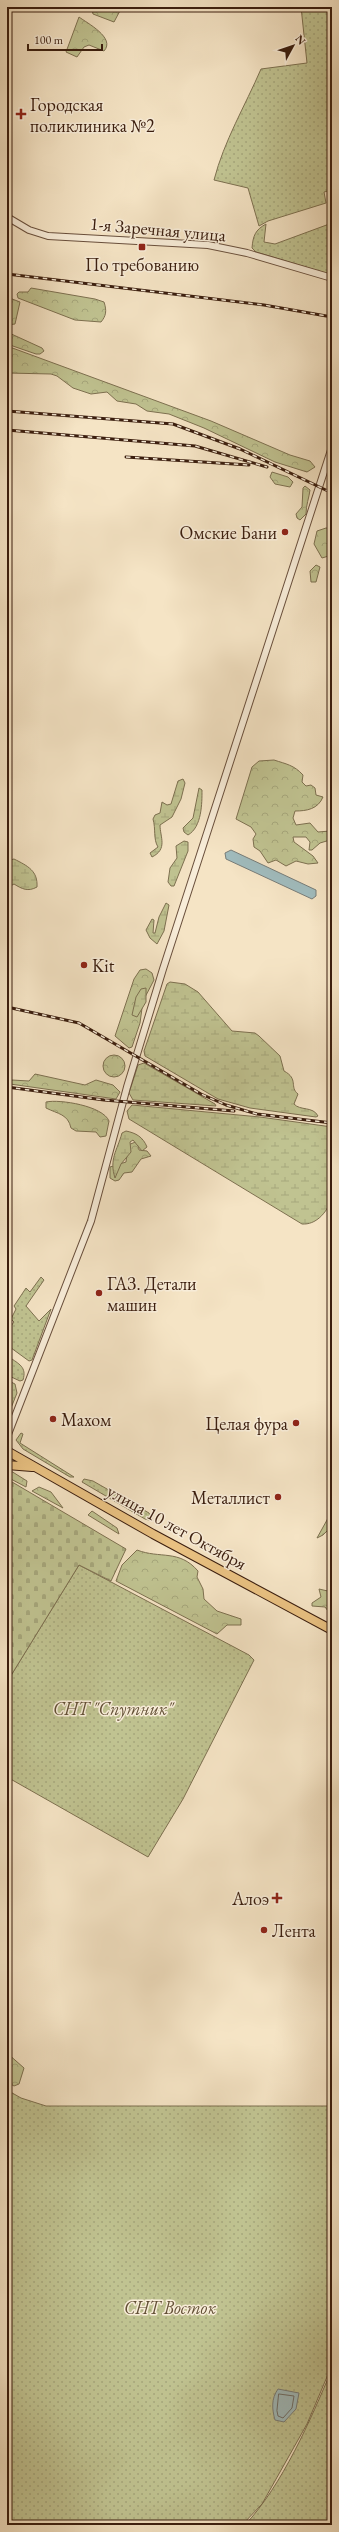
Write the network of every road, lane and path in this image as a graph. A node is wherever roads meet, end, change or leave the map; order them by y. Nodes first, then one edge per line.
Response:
1 (7, 217) edge
2 (332, 278) edge
3 (332, 447) edge
4 (7, 1437) edge
5 (7, 1451) edge
6 (7, 1466) edge
7 (42, 1470) junction
8 (332, 1630) edge

1 - 2 street, 1-я Заречная улица
3 - 4 street
5 - 7 main road, улица 10 лет Октября
6 - 7 main road
7 - 8 main road, улица 10 лет Октября

